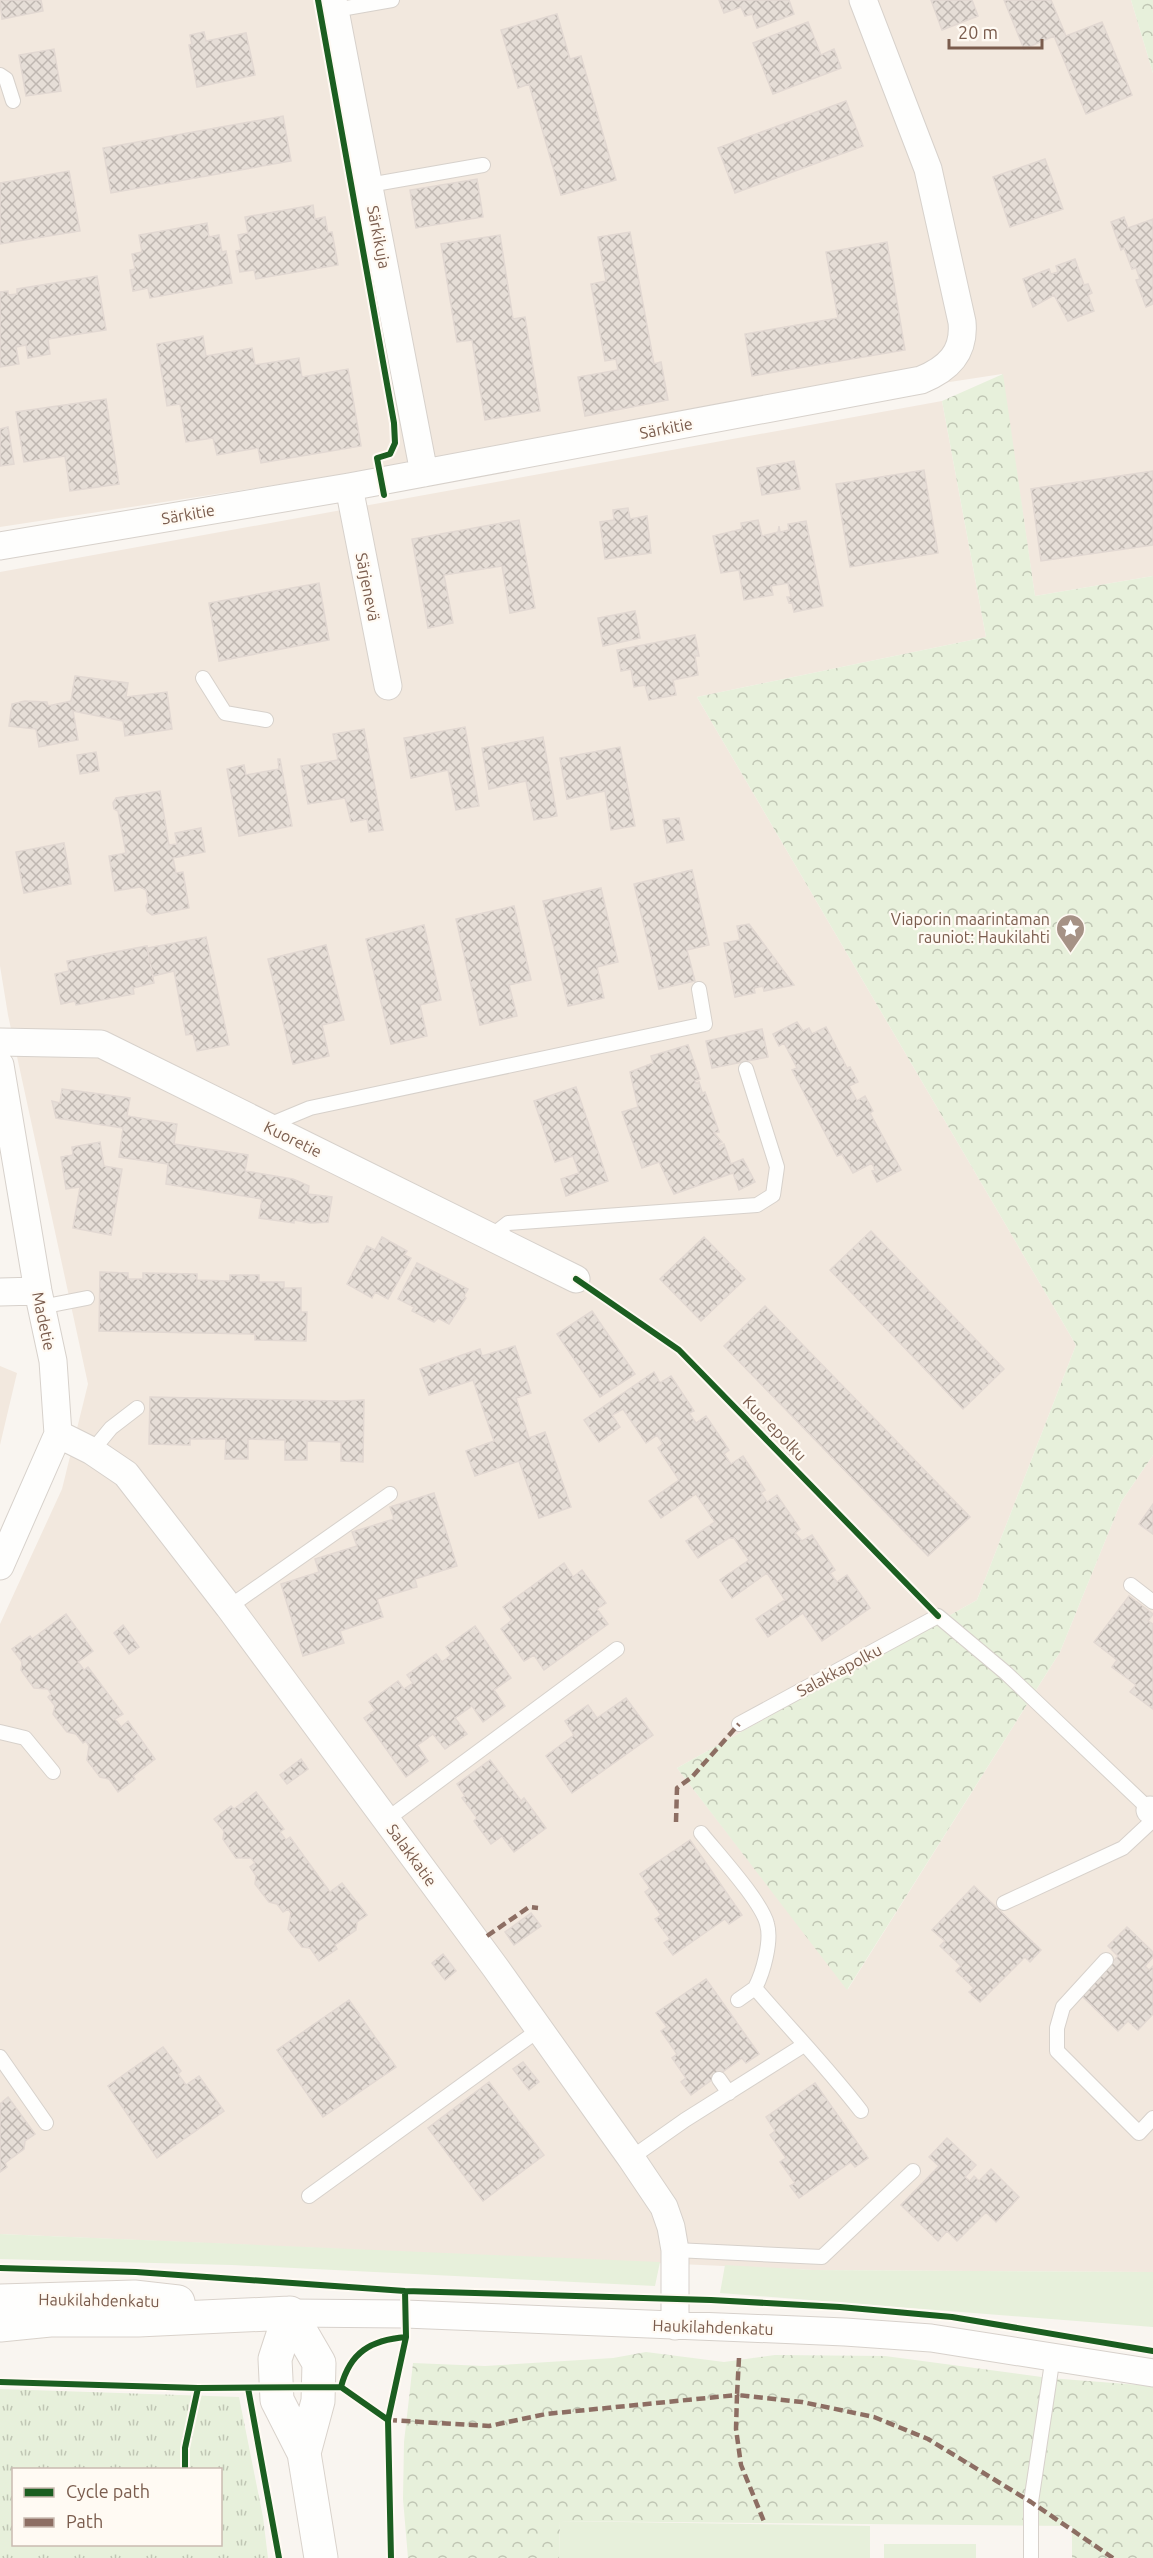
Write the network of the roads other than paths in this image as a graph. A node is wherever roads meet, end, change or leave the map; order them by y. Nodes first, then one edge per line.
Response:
1 (392, 0) edge
2 (863, 0) edge
3 (334, 5) edge
4 (0, 75) edge
5 (13, 100) dead end
6 (483, 165) dead end
7 (369, 185) junction
8 (424, 473) junction
9 (349, 487) junction
10 (0, 546) edge
11 (203, 678) dead end
12 (388, 686) dead end
13 (266, 720) dead end
14 (699, 989) dead end
15 (0, 1042) edge
16 (0, 1065) edge
17 (746, 1069) dead end
18 (267, 1126) junction
19 (490, 1237) junction
20 (576, 1279) dead end
21 (0, 1292) edge
22 (87, 1298) dead end
23 (39, 1299) junction
24 (137, 1408) dead end
25 (58, 1434) junction
26 (92, 1451) junction
27 (390, 1494) dead end
28 (0, 1566) edge
29 (1131, 1585) dead end
30 (1153, 1602) edge
31 (229, 1607) junction
32 (617, 1649) dead end
33 (739, 1724) dead end
34 (0, 1732) edge
35 (53, 1772) dead end
36 (1152, 1814) edge
37 (386, 1820) junction
38 (701, 1833) dead end
39 (1004, 1903) dead end
40 (1106, 1960) dead end
41 (755, 1988) junction
42 (738, 2000) dead end
43 (540, 2029) junction
44 (804, 2045) junction
45 (0, 2057) edge
46 (719, 2079) dead end
47 (729, 2093) junction
48 (861, 2111) dead end
49 (1153, 2118) edge
50 (46, 2123) dead end
51 (631, 2158) junction
52 (913, 2171) dead end
53 (309, 2196) dead end
54 (675, 2250) junction
55 (0, 2301) edge
56 (280, 2313) junction
57 (0, 2325) edge
58 (675, 2326) junction
59 (1053, 2356) junction
60 (1153, 2373) edge
61 (304, 2453) junction
62 (321, 2558) edge
63 (1031, 2558) edge

1 - 3 lane
2 - 8 street, Särkitie
3 - 7 street, Särkikuja
4 - 5 lane
6 - 7 lane
7 - 8 street, Särkikuja
8 - 9 street, Särkitie
9 - 10 street, Särkitie
9 - 12 street, Särjenevä
11 - 13 lane
14 - 18 lane
15 - 18 street, Kuoretie
16 - 23 street, Madetie
17 - 19 lane
18 - 19 street, Kuoretie
19 - 20 street, Kuoretie
21 - 23 street
22 - 23 lane
23 - 25 street, Madetie
24 - 26 lane
25 - 26 street, Salakkatie
25 - 28 street, Madetie
26 - 31 street, Salakkatie
27 - 31 lane
29 - 30 lane
31 - 37 street, Salakkatie
32 - 37 lane
33 - 36 lane, Salakkapolku
34 - 35 lane
36 - 39 lane
37 - 43 street, Salakkatie
38 - 41 lane
40 - 49 lane
41 - 42 lane
41 - 44 lane
43 - 51 street, Salakkatie
43 - 53 lane
44 - 47 lane
44 - 48 lane
45 - 50 lane
46 - 47 lane
47 - 51 lane
51 - 54 street, Salakkatie
52 - 54 lane
54 - 58 street, Salakkatie
55 - 56 main road, Haukilahdenkatu
56 - 57 main road, Haukilahdenkatu
56 - 58 street, Haukilahdenkatu
56 - 61 main road
56 - 61 main road
58 - 59 street, Haukilahdenkatu
59 - 60 street, Haukilahdenkatu
59 - 63 lane
61 - 62 main road

